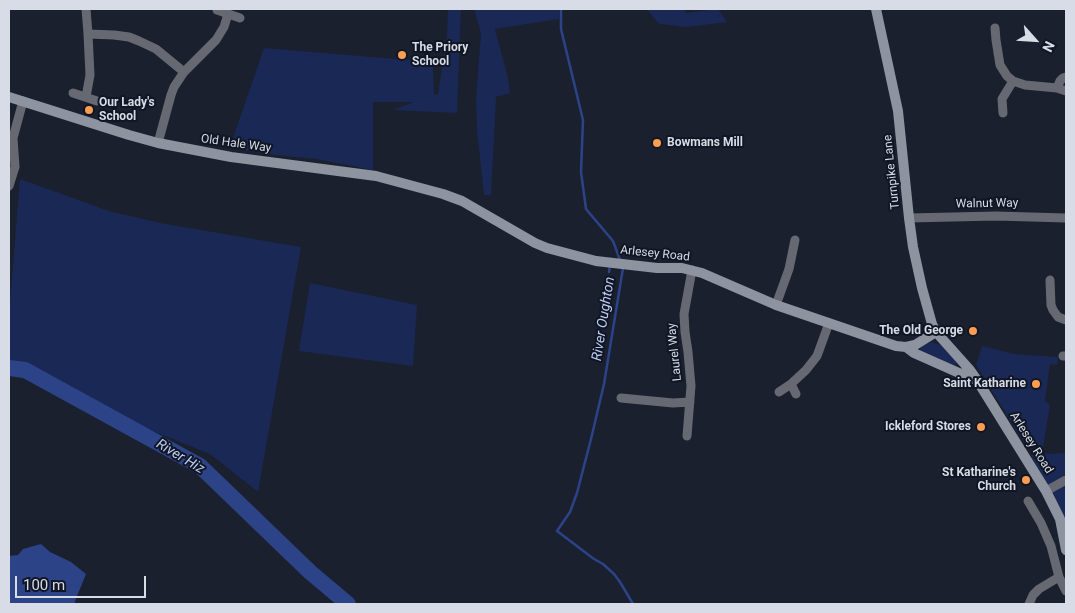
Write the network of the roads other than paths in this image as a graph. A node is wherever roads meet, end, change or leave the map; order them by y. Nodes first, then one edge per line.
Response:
1 (86, 9) edge
2 (876, 9) edge
3 (216, 10) edge
4 (228, 14) junction
5 (240, 18) dead end
6 (995, 28) dead end
7 (88, 34) junction
8 (184, 72) junction
9 (1066, 77) edge
10 (1013, 81) junction
11 (1062, 89) edge
12 (73, 93) dead end
13 (9, 97) edge
14 (86, 98) junction
15 (23, 101) junction
16 (97, 101) dead end
17 (1004, 113) dead end
18 (158, 143) junction
19 (9, 186) edge
20 (462, 201) joint
21 (909, 218) junction
22 (1066, 218) edge
23 (795, 240) dead end
24 (692, 270) junction
25 (1050, 280) dead end
26 (776, 305) junction
27 (1066, 320) edge
28 (829, 323) junction
29 (936, 332) junction
30 (906, 347) junction
31 (977, 380) junction
32 (791, 384) junction
33 (779, 392) dead end
34 (796, 394) dead end
35 (621, 398) dead end
36 (690, 402) junction
37 (687, 436) dead end
38 (1066, 480) edge
39 (1046, 491) junction
40 (1028, 501) dead end
41 (1051, 546) junction
42 (1066, 547) edge
43 (1059, 577) junction
44 (1066, 591) edge
45 (1029, 604) edge

1 - 7 street
2 - 21 street, Turnpike Lane
3 - 4 street
4 - 5 street
4 - 8 street
6 - 10 street
7 - 8 street
7 - 14 street
8 - 18 street
9 - 11 street
10 - 11 street
10 - 17 street
12 - 14 street
13 - 15 street, Old Hale Way
14 - 16 street
15 - 18 street, Old Hale Way
15 - 19 street
18 - 20 street, Old Hale Way
20 - 24 street, Arlesey Road
21 - 22 street, Walnut Way
21 - 29 street, Turnpike Lane
23 - 26 street
24 - 26 street, Arlesey Road
24 - 36 street, Laurel Way
25 - 27 street
26 - 28 street, Arlesey Road
28 - 30 street, Arlesey Road
28 - 32 street
29 - 30 street
29 - 31 street, Arlesey Road
30 - 31 street, Arlesey Road
31 - 39 street, Arlesey Road
32 - 33 street
32 - 34 street
35 - 36 street
36 - 37 street, Laurel Way
38 - 39 street
39 - 42 street, Arlesey Road
40 - 41 street
41 - 42 street
41 - 43 street
43 - 44 street
43 - 45 street

